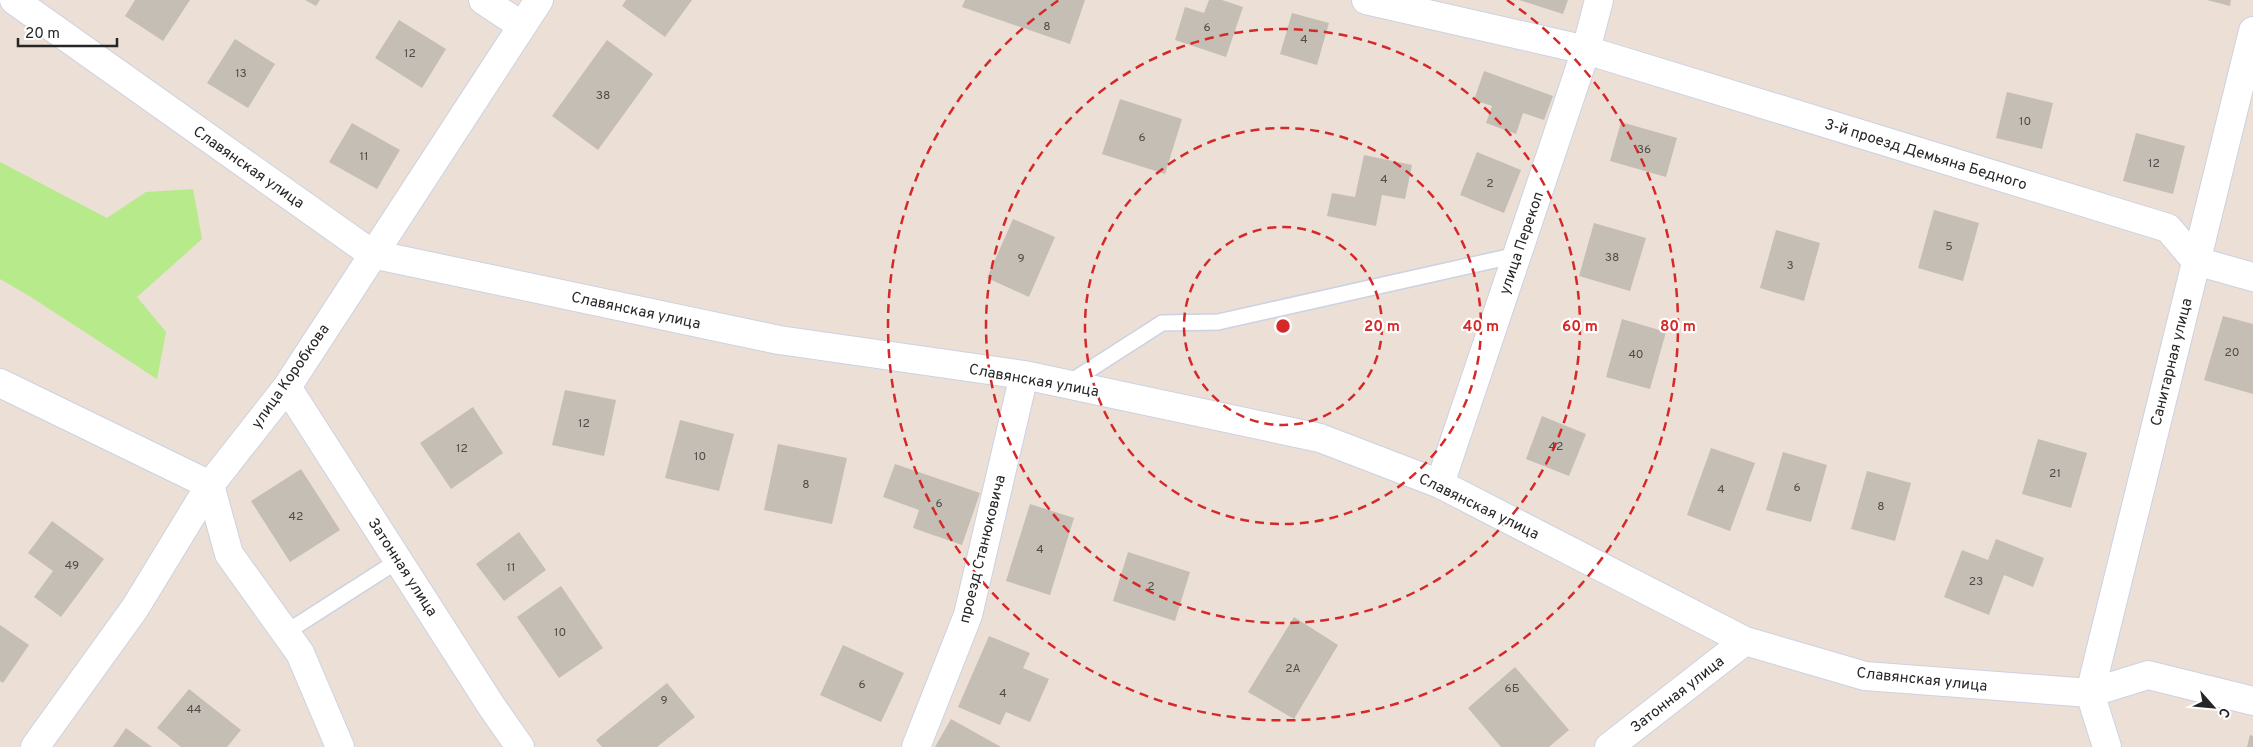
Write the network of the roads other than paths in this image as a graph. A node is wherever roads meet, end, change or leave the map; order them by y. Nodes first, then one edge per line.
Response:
1 (14, 0) edge
2 (483, 0) edge
3 (539, 0) edge
4 (1366, 0) edge
5 (1599, 0) edge
6 (522, 26) junction
7 (2253, 31) edge
8 (1586, 50) junction
9 (372, 254) junction
10 (1517, 254) junction
11 (2196, 261) junction
12 (2253, 277) edge
13 (1024, 375) junction
14 (0, 383) edge
15 (1067, 384) junction
16 (287, 386) junction
17 (1440, 484) junction
18 (210, 485) junction
19 (399, 560) junction
20 (285, 633) junction
21 (1745, 641) junction
22 (2090, 693) junction
23 (2253, 701) edge
24 (35, 747) edge
25 (340, 747) edge
26 (520, 747) edge
27 (916, 747) edge
28 (1609, 747) edge
29 (2107, 747) edge

1 - 9 street, Славянская улица
2 - 6 street
3 - 6 street, улица Коробкова
4 - 8 street, 3-й проезд Демьяна Бедного
5 - 8 street, улица Перекоп
6 - 9 street, улица Коробкова
7 - 11 street, Санитарная улица
8 - 10 street, улица Перекоп
8 - 11 street, 3-й проезд Демьяна Бедного
9 - 13 street, Славянская улица
9 - 16 street, улица Коробкова
10 - 15 lane
10 - 17 street, улица Перекоп
11 - 12 street
11 - 22 street, Санитарная улица
13 - 15 street, Славянская улица
13 - 27 street, проезд Станюковича
14 - 18 street
15 - 17 street, Славянская улица
16 - 18 street, улица Коробкова
16 - 19 street, Затонная улица
17 - 21 street, Славянская улица
18 - 20 street
18 - 24 street, улица Коробкова
19 - 20 lane
19 - 26 street, Затонная улица
20 - 25 street
21 - 22 street, Славянская улица
21 - 28 street, Затонная улица
22 - 23 street
22 - 29 street

